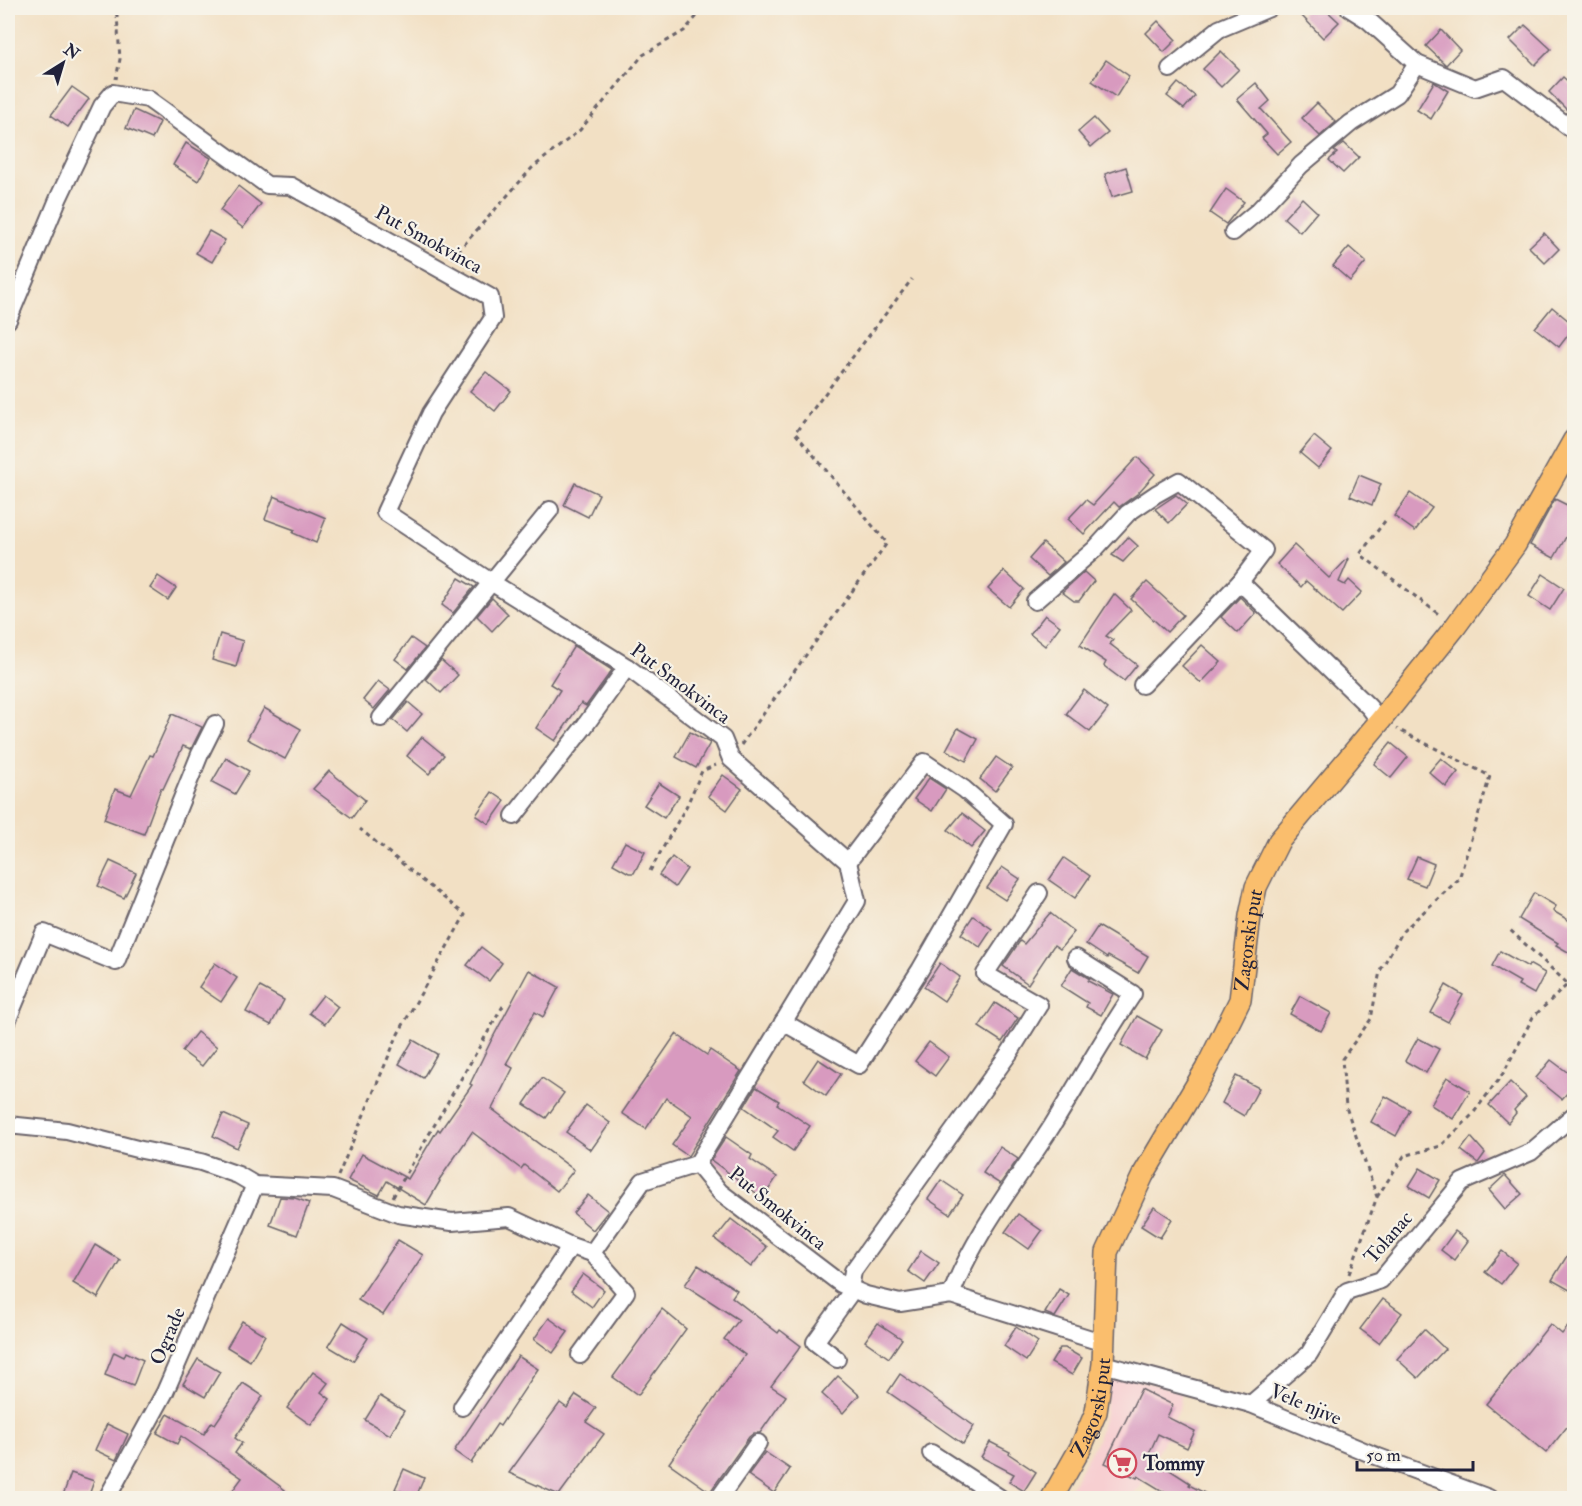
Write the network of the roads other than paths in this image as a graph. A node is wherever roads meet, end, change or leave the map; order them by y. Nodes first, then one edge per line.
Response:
1 (1269, 8) edge
2 (1349, 8) edge
3 (1417, 64) junction
4 (1170, 69) dead end
5 (1575, 131) edge
6 (1233, 232) dead end
7 (8, 320) edge
8 (1575, 440) edge
9 (550, 510) dead end
10 (491, 582) junction
11 (1240, 582) junction
12 (1035, 602) dead end
13 (627, 667) junction
14 (1142, 685) dead end
15 (381, 718) dead end
16 (1380, 721) junction
17 (215, 723) dead end
18 (514, 816) dead end
19 (848, 862) junction
20 (1039, 893) dead end
21 (1076, 958) dead end
22 (8, 1019) edge
23 (783, 1022) junction
24 (1575, 1115) edge
25 (8, 1125) edge
26 (697, 1164) junction
27 (255, 1185) junction
28 (572, 1246) junction
29 (592, 1252) junction
30 (851, 1287) junction
31 (951, 1295) junction
32 (1103, 1353) junction
33 (580, 1355) dead end
34 (837, 1359) dead end
35 (1251, 1404) junction
36 (462, 1407) dead end
37 (759, 1443) dead end
38 (931, 1453) dead end
39 (107, 1498) edge
40 (720, 1498) edge
41 (999, 1498) edge
42 (1052, 1498) edge
43 (1489, 1498) edge

1 - 4 street
2 - 3 street
3 - 5 street
3 - 6 street
7 - 10 street, Put Smokvinca
8 - 16 main road, Zagorski put
9 - 10 street
10 - 13 street, Put Smokvinca
10 - 15 street
11 - 12 street
11 - 14 street
11 - 16 street
13 - 18 street
13 - 19 street, Put Smokvinca
16 - 32 main road, Zagorski put
17 - 22 street
19 - 23 street
19 - 23 street
20 - 30 street
21 - 31 street
23 - 26 street
24 - 35 street, Tolanac
25 - 27 street
26 - 29 street
26 - 30 street, Put Smokvinca
27 - 28 street
27 - 39 street, Ograde
28 - 29 street
28 - 36 street
29 - 33 street
30 - 31 street, Put Smokvinca
30 - 34 street
31 - 32 street, Put Smokvinca
32 - 35 street, Vele njive
32 - 42 main road, Zagorski put
35 - 43 street, Vele njive
37 - 40 street
38 - 41 street

